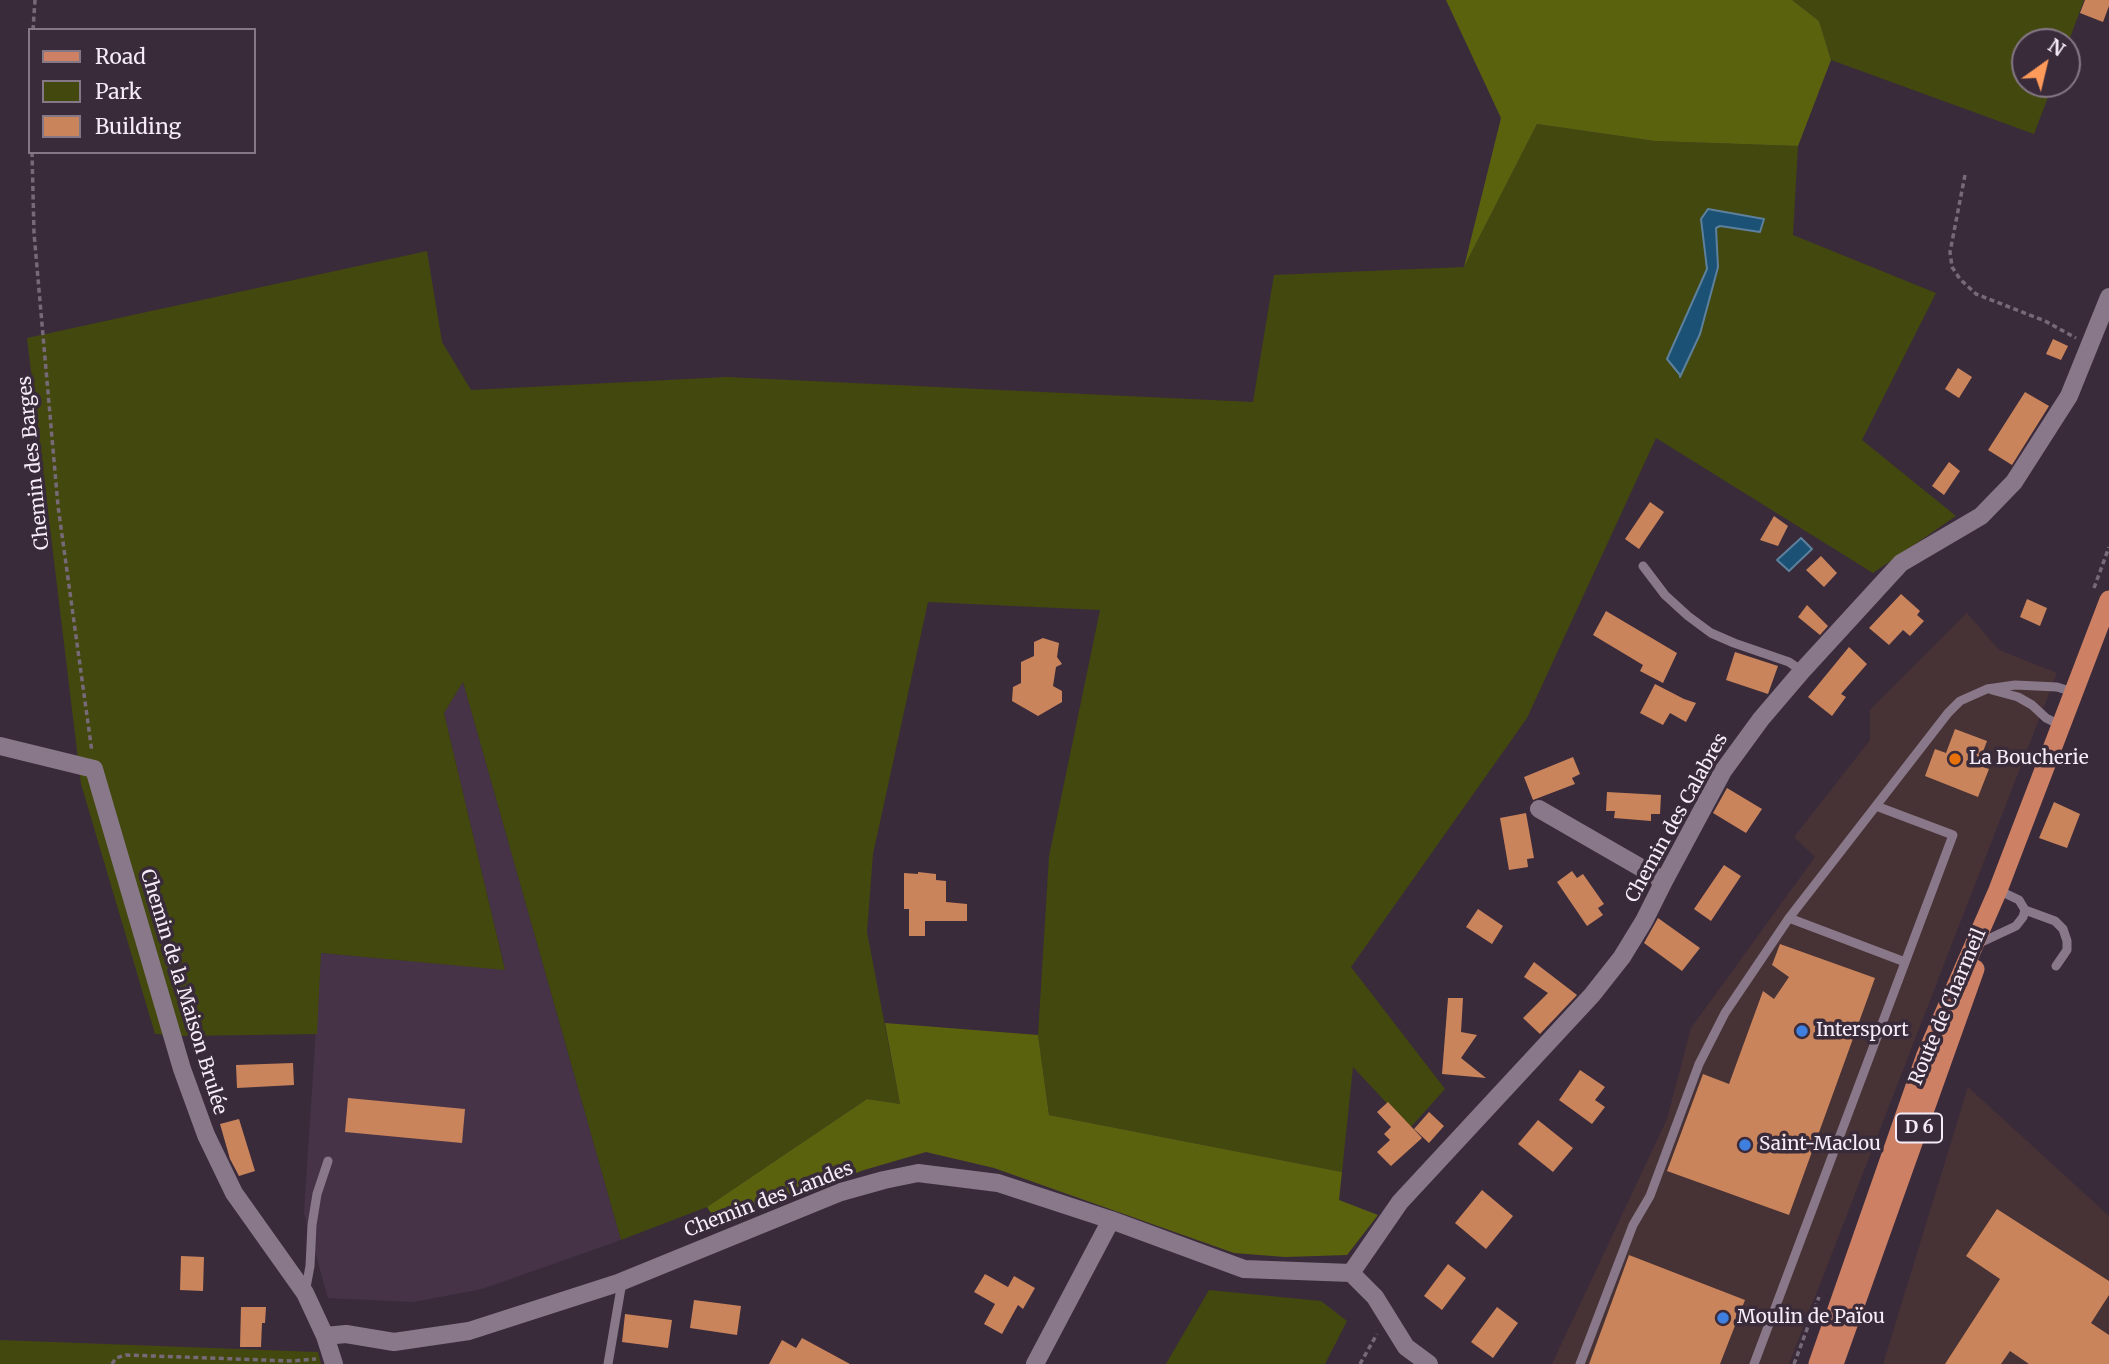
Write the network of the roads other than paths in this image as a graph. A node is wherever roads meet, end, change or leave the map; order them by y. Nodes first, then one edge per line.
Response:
1 (2109, 297) edge
2 (1643, 566) dead end
3 (2109, 600) edge
4 (1802, 671) junction
5 (1987, 689) junction
6 (2075, 693) junction
7 (2062, 726) junction
8 (0, 746) edge
9 (1875, 806) junction
10 (1539, 809) dead end
11 (1664, 881) junction
12 (1998, 890) junction
13 (2025, 910) junction
14 (1789, 918) junction
15 (1984, 941) junction
16 (1905, 962) junction
17 (2056, 966) dead end
18 (328, 1161) dead end
19 (1111, 1220) junction
20 (1352, 1273) junction
21 (622, 1282) junction
22 (1863, 1287) junction
23 (305, 1293) junction
24 (325, 1336) junction
25 (333, 1361) edge
26 (608, 1364) edge
27 (1035, 1364) edge
28 (1429, 1364) edge
29 (1580, 1364) edge
30 (1754, 1364) edge
31 (1818, 1364) edge
32 (1834, 1364) edge
33 (1847, 1364) edge

1 - 4 street, Chemin des Calabres
2 - 4 lane
3 - 6 main road, Route de Charmeil / D 6
4 - 11 street, Chemin des Calabres
5 - 6 lane
5 - 7 lane
5 - 9 lane
6 - 7 main road, Route de Charmeil / D 6
7 - 12 main road, Route de Charmeil / D 6
8 - 23 street, Chemin de la Maison Brulée
9 - 14 lane
9 - 16 lane
10 - 11 street
11 - 20 street, Chemin des Calabres
12 - 13 lane
12 - 15 main road, Route de Charmeil / D 6
12 - 31 main road, Route de Charmeil / D 6
13 - 15 lane
13 - 17 lane
14 - 16 lane
14 - 29 lane
15 - 22 main road, Route de Charmeil / D 6
16 - 30 lane
18 - 23 lane
19 - 20 street, Chemin des Landes
19 - 21 street, Chemin des Landes
19 - 27 street
20 - 28 street
21 - 24 street, Chemin des Landes
21 - 26 lane
22 - 32 main road, Route de Charmeil / D 6
22 - 33 main road
23 - 24 street, Chemin de la Maison Brulée
24 - 25 street

